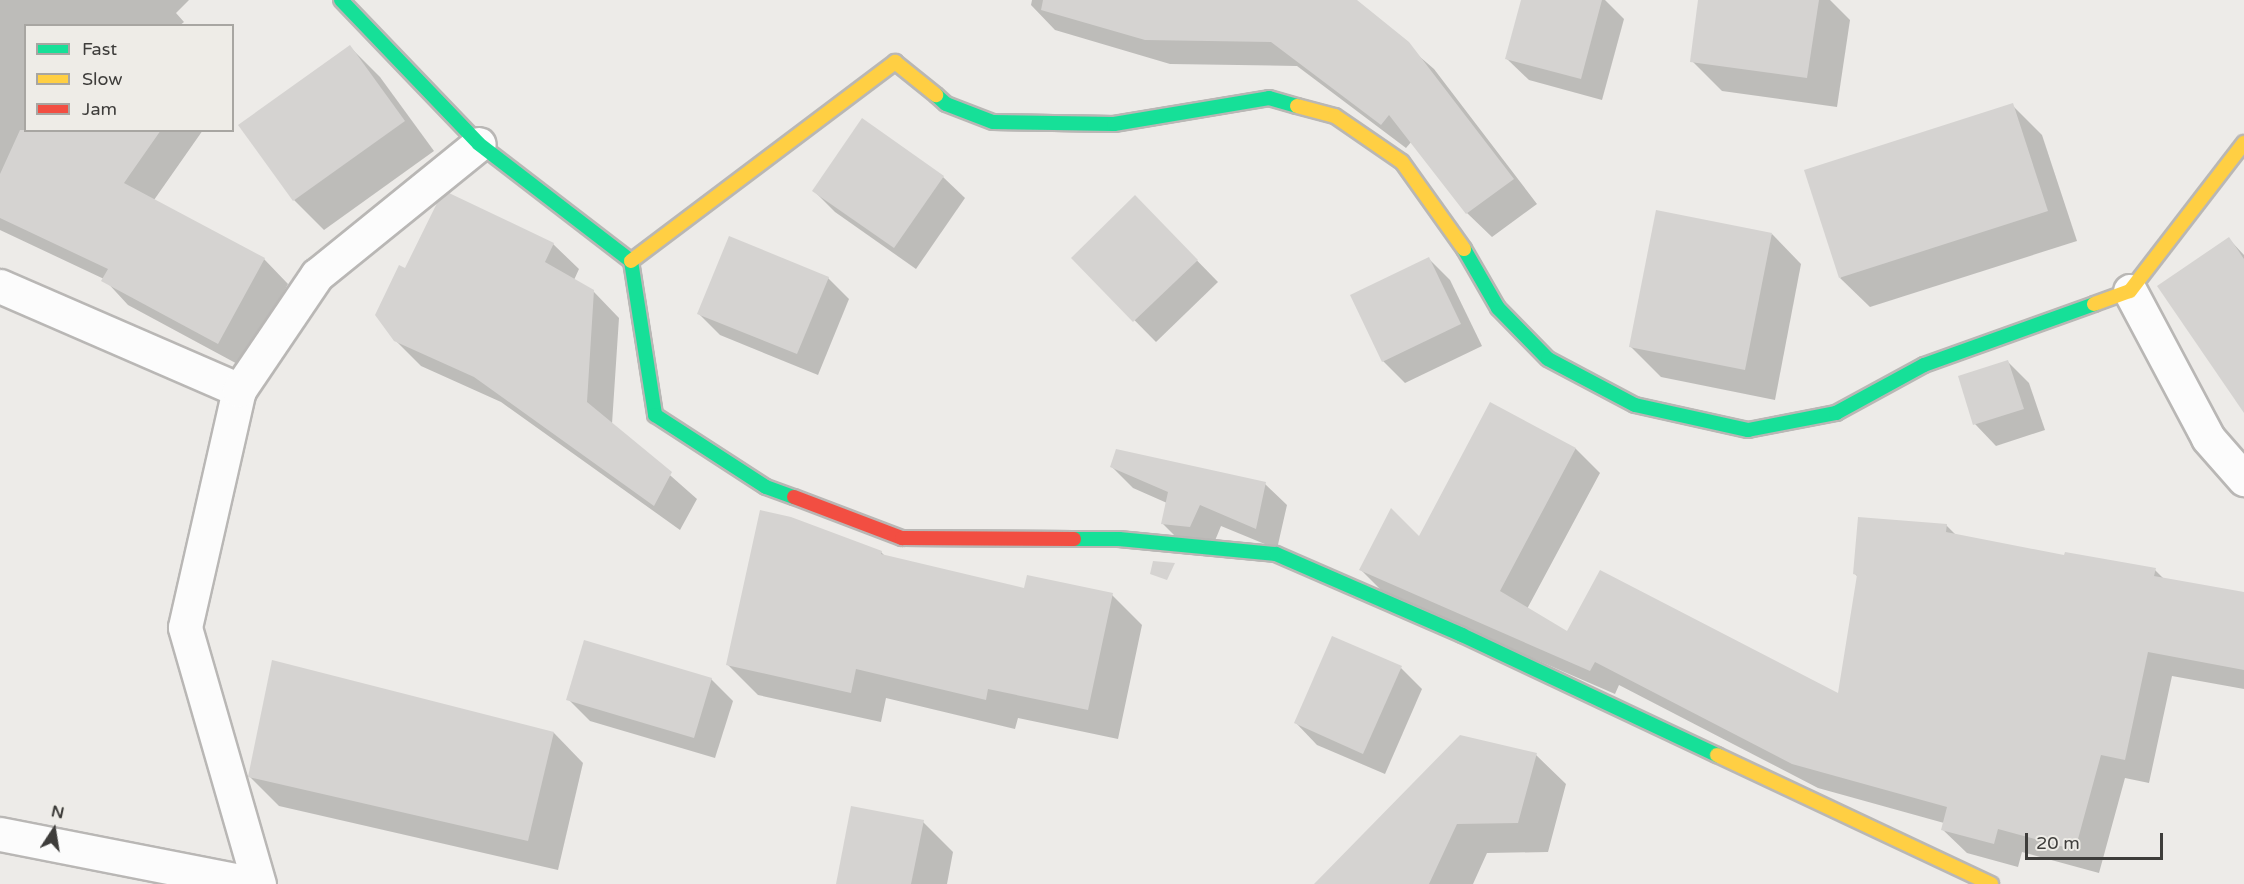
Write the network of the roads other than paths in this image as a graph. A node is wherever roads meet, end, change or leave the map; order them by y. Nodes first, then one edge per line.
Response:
1 (341, 0) edge
2 (2244, 143) edge
3 (479, 144) junction
4 (631, 261) junction
5 (0, 286) edge
6 (2130, 291) junction
7 (239, 390) junction
8 (2244, 479) edge
9 (0, 834) edge
10 (254, 884) edge
11 (259, 884) edge
12 (1991, 884) edge

1 - 3 street
2 - 6 street
3 - 4 street
3 - 7 street
4 - 6 street
4 - 12 street
5 - 7 street
6 - 8 street
7 - 11 street
9 - 10 street

